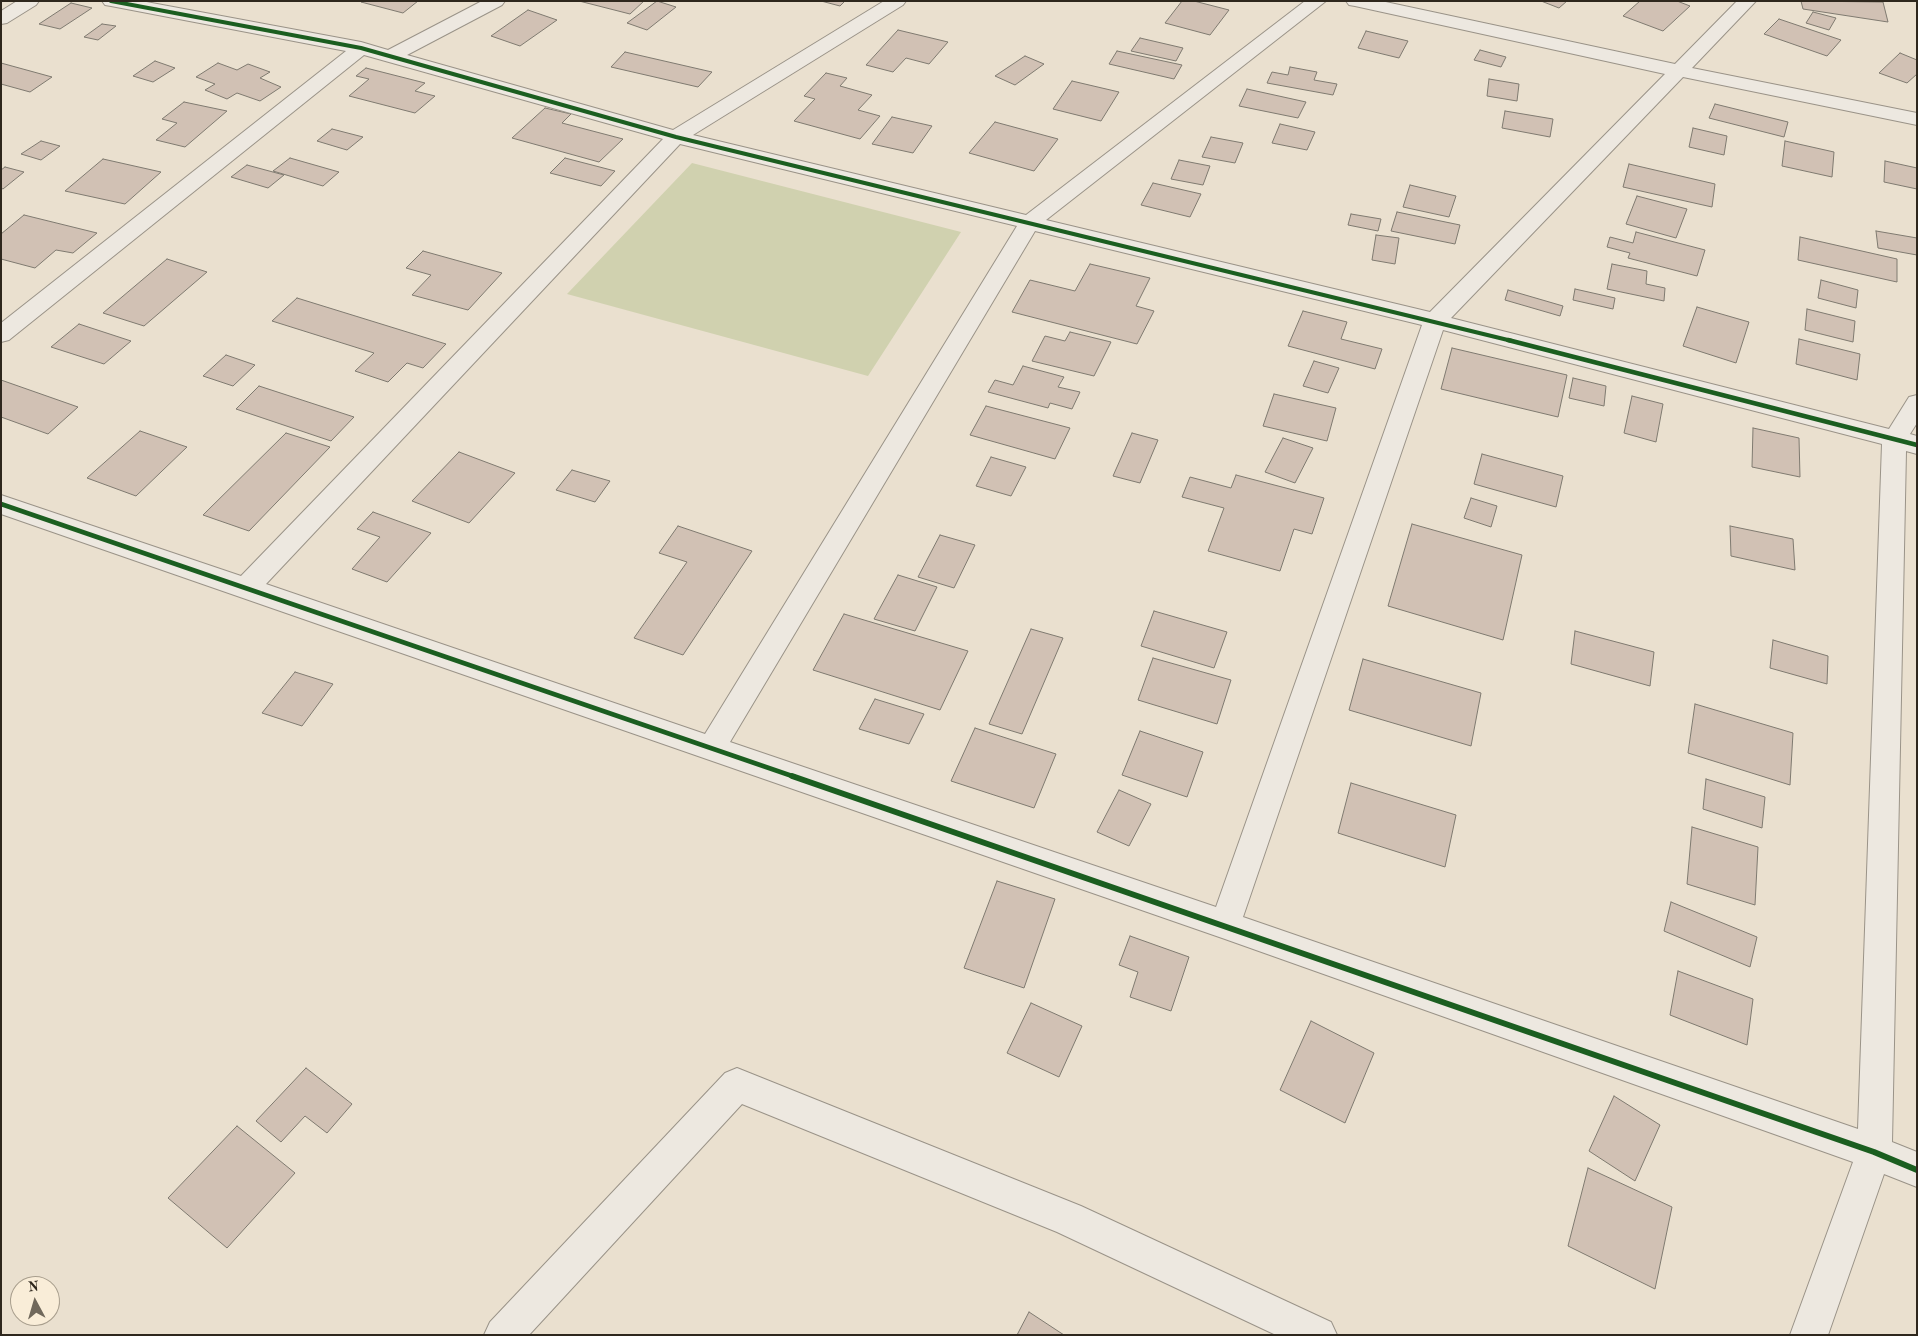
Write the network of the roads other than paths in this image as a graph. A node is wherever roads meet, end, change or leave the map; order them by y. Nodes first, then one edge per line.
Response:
1 (30, 1) edge
2 (111, 1) edge
3 (496, 1) edge
4 (897, 1) edge
5 (1317, 1) edge
6 (1355, 1) edge
7 (1747, 1) edge
8 (1, 20) edge
9 (361, 48) junction
10 (391, 56) junction
11 (1679, 71) junction
12 (1917, 119) edge
13 (676, 137) junction
14 (1029, 223) junction
15 (1435, 321) junction
16 (1, 335) edge
17 (1917, 403) edge
18 (1906, 442) edge
19 (1, 504) edge
20 (247, 587) junction
21 (712, 747) junction
22 (1225, 925) junction
23 (1874, 1152) junction
24 (1917, 1170) edge
25 (503, 1335) edge
26 (1318, 1335) edge
27 (1809, 1335) edge

1 - 8 street
2 - 9 street
3 - 10 street
4 - 13 street
5 - 14 street
6 - 11 street
7 - 11 street
9 - 10 street
9 - 16 street
10 - 13 street
11 - 12 street
11 - 15 street
13 - 14 street
13 - 20 street
14 - 15 street
14 - 21 street
15 - 18 street
15 - 22 street
17 - 18 street
18 - 23 street
19 - 20 street
20 - 21 street
21 - 22 street
22 - 23 street
23 - 24 street
23 - 27 street
25 - 26 street

